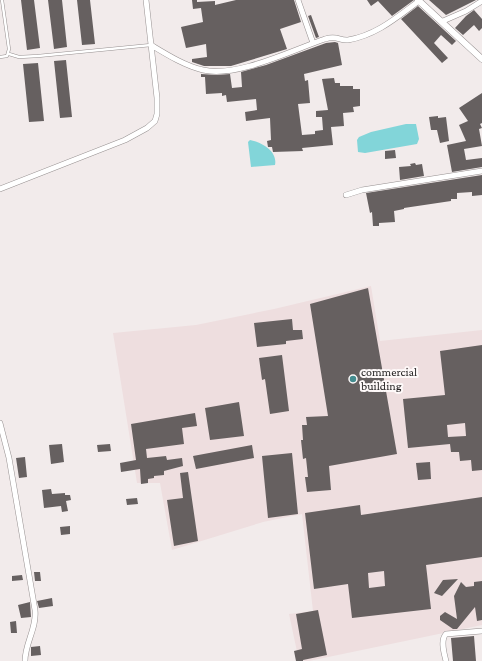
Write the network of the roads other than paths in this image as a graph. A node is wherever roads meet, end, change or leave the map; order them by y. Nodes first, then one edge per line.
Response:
1 (2, 0) edge
2 (146, 0) edge
3 (298, 0) edge
4 (419, 0) edge
5 (482, 1) edge
6 (443, 22) junction
7 (313, 43) junction
8 (151, 45) junction
9 (9, 54) junction
10 (0, 57) edge
11 (482, 59) edge
12 (482, 171) edge
13 (0, 189) edge
14 (346, 195) dead end
15 (0, 423) edge
16 (482, 631) edge
17 (26, 661) edge
18 (446, 661) edge

1 - 9 lane
2 - 8 street
3 - 7 street
4 - 6 street
4 - 7 street
5 - 6 street
6 - 11 street
7 - 8 street
8 - 9 lane
8 - 13 street
9 - 10 lane
12 - 14 street
15 - 17 street
16 - 18 street

